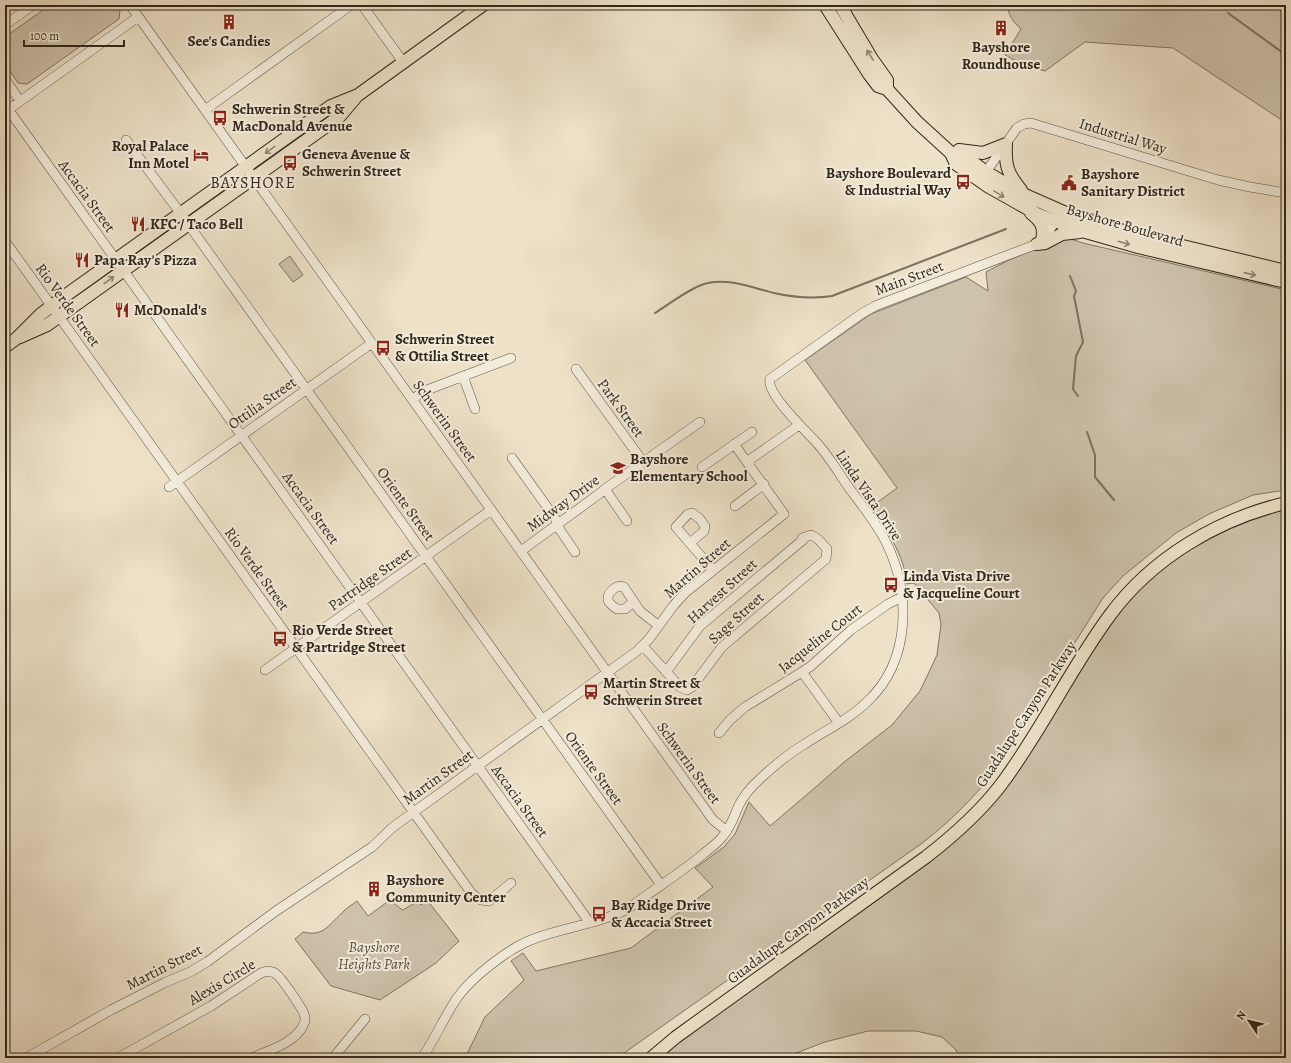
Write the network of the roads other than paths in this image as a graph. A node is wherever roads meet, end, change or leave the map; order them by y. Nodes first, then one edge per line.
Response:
1 (34, 5) edge
2 (130, 5) edge
3 (351, 5) edge
4 (362, 5) edge
5 (483, 5) edge
6 (825, 5) edge
7 (840, 5) edge
8 (138, 16) junction
9 (5, 25) edge
10 (403, 62) junction
11 (5, 79) edge
12 (887, 89) junction
13 (358, 95) junction
14 (20, 100) junction
15 (7, 110) edge
16 (205, 110) junction
17 (126, 140) dead end
18 (1006, 144) junction
19 (949, 151) junction
20 (246, 167) junction
21 (983, 176) junction
22 (253, 177) junction
23 (1286, 193) edge
24 (1023, 200) junction
25 (181, 214) junction
26 (1057, 216) junction
27 (188, 224) junction
28 (1086, 232) junction
29 (5, 241) edge
30 (1040, 242) junction
31 (116, 260) junction
32 (124, 270) junction
33 (1286, 271) edge
34 (1286, 282) edge
35 (52, 306) junction
36 (59, 316) junction
37 (17, 338) junction
38 (372, 343) junction
39 (5, 347) edge
40 (511, 358) dead end
41 (576, 369) dead end
42 (463, 376) junction
43 (769, 382) joint
44 (306, 389) junction
45 (412, 399) junction
46 (476, 409) dead end
47 (700, 422) dead end
48 (799, 425) junction
49 (752, 432) dead end
50 (242, 435) junction
51 (734, 444) junction
52 (512, 458) dead end
53 (643, 462) junction
54 (748, 462) junction
55 (702, 467) dead end
56 (177, 481) junction
57 (764, 484) junction
58 (169, 487) dead end
59 (605, 489) junction
60 (1286, 503) edge
61 (734, 506) dead end
62 (491, 510) junction
63 (627, 521) dead end
64 (558, 524) junction
65 (802, 538) joint
66 (690, 543) dead end
67 (521, 551) junction
68 (575, 552) dead end
69 (426, 556) junction
70 (713, 570) junction
71 (902, 597) junction
72 (361, 602) junction
73 (633, 602) dead end
74 (659, 626) junction
75 (643, 646) junction
76 (296, 648) junction
77 (265, 670) dead end
78 (608, 672) junction
79 (666, 672) junction
80 (802, 672) junction
81 (542, 719) junction
82 (839, 723) junction
83 (719, 733) dead end
84 (478, 766) junction
85 (414, 812) junction
86 (727, 831) junction
87 (511, 883) dead end
88 (661, 885) junction
89 (590, 923) junction
90 (365, 1019) dead end
91 (676, 1037) junction
92 (26, 1058) edge
93 (118, 1058) edge
94 (252, 1058) edge
95 (333, 1058) edge
96 (422, 1058) edge
97 (641, 1058) edge
98 (651, 1058) edge

1 - 9 street
2 - 8 street, Schwerin Street
3 - 16 street
4 - 10 street
5 - 10 main road
6 - 12 main road, Bayshore Boulevard
12 -> 7 main road, Bayshore Boulevard
8 - 14 street
8 - 16 street, Schwerin Street
10 - 13 main road
11 - 14 street
12 - 19 main road, Bayshore Boulevard
13 -> 20 main road
13 - 22 main road
14 - 15 street
15 - 31 street, Accacia Street
16 - 20 street, Schwerin Street
17 - 25 street, Oriente Street
18 - 19 main road
18 - 21 street, Industrial Way
18 - 23 street, Industrial Way
18 - 24 main road
19 - 21 main road, Bayshore Boulevard
20 - 22 street, Schwerin Street
20 - 25 main road
21 - 24 main road, Bayshore Boulevard
22 - 27 main road
22 - 38 street, Schwerin Street
24 - 26 main road, Bayshore Boulevard
24 - 30 main road
25 - 27 street, Oriente Street
25 - 31 main road
26 - 28 main road, Bayshore Boulevard
26 - 30 street
26 - 33 main road, Bayshore Boulevard
27 - 32 main road
27 - 44 street, Oriente Street
28 - 30 main road
28 -> 34 main road, Bayshore Boulevard
29 - 35 street, Rio Verde Street
30 - 43 street, Main Street
31 - 32 street, Accacia Street
31 - 35 main road
36 -> 32 main road
32 - 50 street, Accacia Street
35 - 36 street, Rio Verde Street
35 - 37 main road
36 - 37 main road
36 - 56 street, Rio Verde Street
37 - 39 main road
38 - 44 street, Ottilia Street
38 - 45 street, Schwerin Street
40 - 42 street
41 - 53 street, Park Street
42 - 45 street
42 - 46 street
43 - 48 street, Linda Vista Drive
44 - 50 street, Ottilia Street
44 - 69 street, Oriente Street
45 - 62 street, Schwerin Street
47 - 53 street, Midway Drive
48 - 54 street
48 - 71 street, Linda Vista Drive
49 - 51 street
50 - 56 street, Ottilia Street
50 - 72 street, Accacia Street
51 - 54 street, Martin Street
51 - 55 street
52 - 64 street
53 - 59 street, Midway Drive
54 - 57 street, Martin Street
56 - 58 street, Ottilia Street
56 - 76 street, Rio Verde Street
57 - 61 street
57 - 70 street, Martin Street
59 - 63 street
59 - 64 street, Midway Drive
60 - 91 main road, Guadalupe Canyon Parkway
62 - 67 street, Schwerin Street
62 - 69 street, Partridge Street
64 - 67 street, Midway Drive
64 - 68 street
65 - 79 street, Harvest Street
65 - 79 street, Sage Street
66 - 70 street
67 - 78 street, Schwerin Street
69 - 72 street, Partridge Street
69 - 81 street, Oriente Street
70 - 74 street, Martin Street
71 - 80 street, Jacqueline Court
71 - 82 street, Linda Vista Drive
72 - 76 street, Partridge Street
72 - 84 street, Accacia Street
73 - 74 street
74 - 75 street, Martin Street
75 - 78 street, Martin Street
75 - 79 street, Sage Street
76 - 77 street, Partridge Street
76 - 85 street, Rio Verde Street
78 - 81 street, Martin Street
78 - 86 street, Schwerin Street
80 - 82 street
80 - 83 street, Jacqueline Court
81 - 84 street, Martin Street
81 - 88 street, Oriente Street
82 - 86 street, Linda Vista Drive
84 - 85 street, Martin Street
84 - 89 street, Accacia Street
85 - 87 street, Rio Verde Street
85 - 92 street, Martin Street
86 - 88 street, Linda Vista Drive
88 - 89 street, Linda Vista Drive
89 - 96 street, Linda Vista Drive
90 - 95 street
91 - 97 main road, Guadalupe Canyon Parkway
91 - 98 main road, Guadalupe Canyon Parkway
93 - 94 street, Alexis Circle

